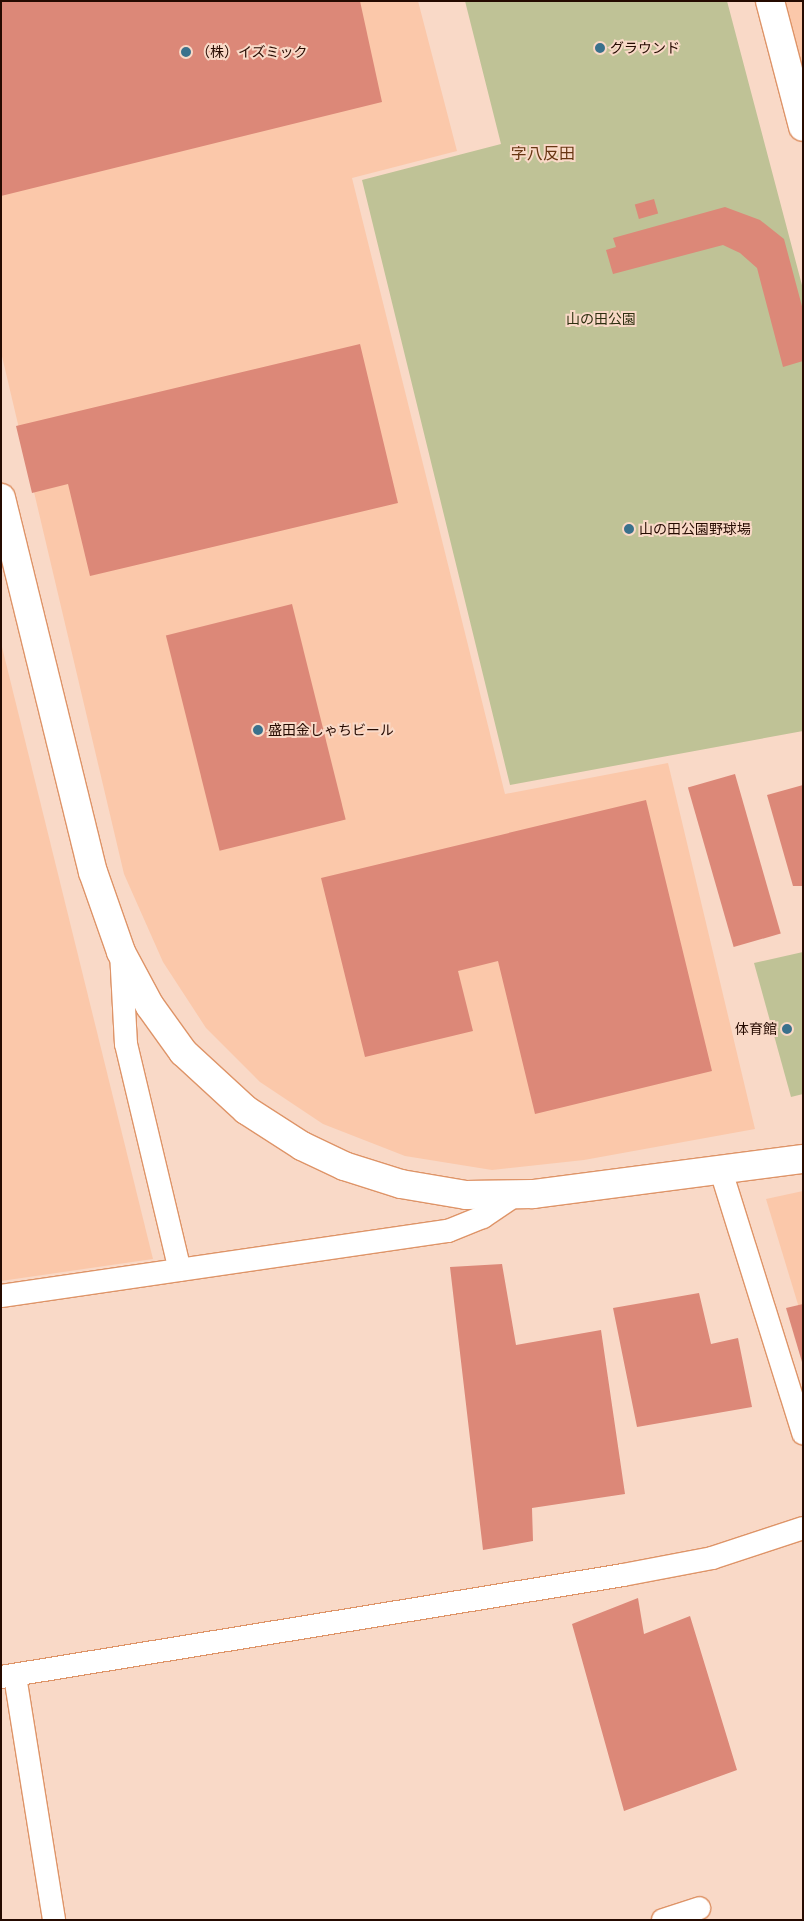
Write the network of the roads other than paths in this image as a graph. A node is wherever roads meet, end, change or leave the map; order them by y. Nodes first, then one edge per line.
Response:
1 (770, 1) edge
2 (803, 127) edge
3 (1, 498) edge
4 (121, 952) junction
5 (803, 1160) edge
6 (721, 1171) junction
7 (516, 1195) junction
8 (180, 1270) junction
9 (1, 1296) edge
10 (803, 1433) edge
11 (803, 1528) edge
12 (8, 1676) edge
13 (699, 1908) dead end
14 (54, 1920) edge
15 (663, 1920) edge

1 - 2 street
3 - 4 street
4 - 7 street
4 - 8 street
5 - 6 street
6 - 7 street
6 - 10 street
7 - 8 street
8 - 9 street
11 - 12 street
12 - 14 street
13 - 15 street

